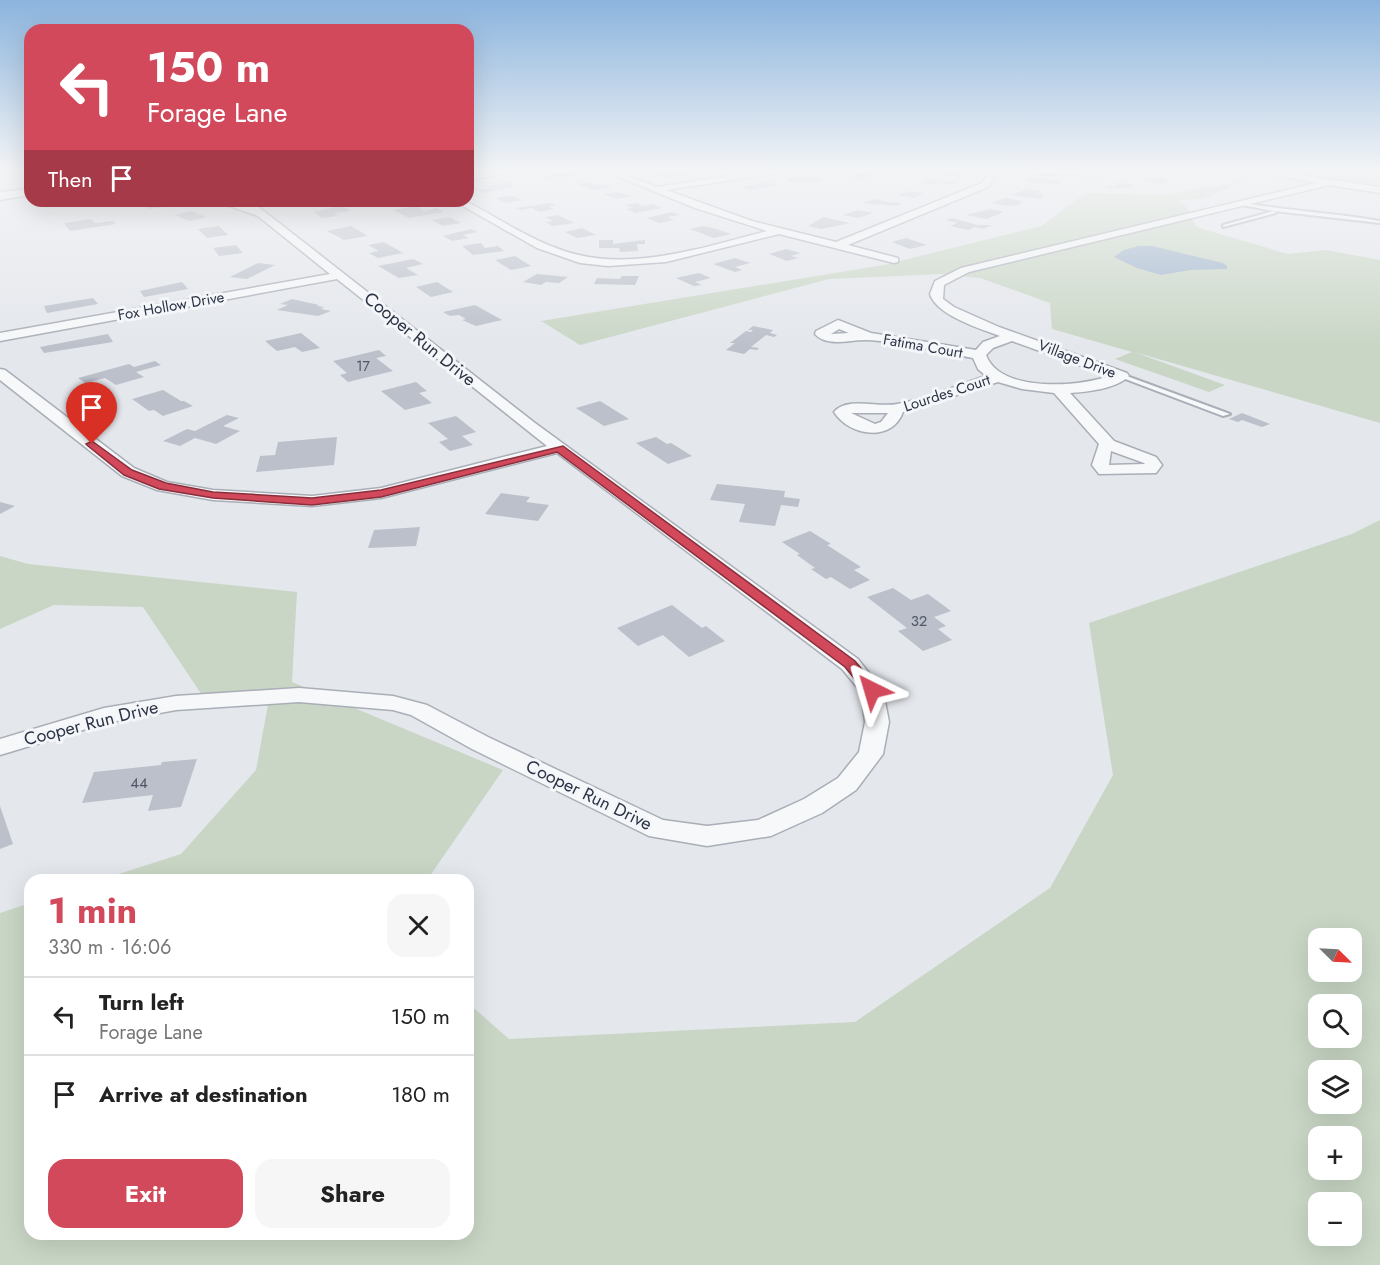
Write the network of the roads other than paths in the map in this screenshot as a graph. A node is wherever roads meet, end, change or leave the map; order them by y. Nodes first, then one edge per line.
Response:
1 (282, 229) edge
2 (511, 229) edge
3 (772, 229) edge
4 (877, 229) edge
5 (1138, 229) edge
6 (778, 231) junction
7 (836, 246) junction
8 (894, 260) dead end
9 (342, 275) junction
10 (0, 336) edge
11 (868, 336) dead end
12 (1014, 336) junction
13 (979, 355) junction
14 (0, 373) edge
15 (1122, 376) junction
16 (998, 377) junction
17 (1058, 389) junction
18 (897, 409) dead end
19 (1226, 414) dead end
20 (1108, 444) dead end
21 (559, 448) junction
22 (0, 747) edge

1 - 9 street, Cooper Run Drive
2 - 6 street
3 - 6 street
4 - 7 street
5 - 12 street, Village Drive
6 - 7 street
7 - 8 street
9 - 10 street, Fox Hollow Drive
9 - 21 street, Cooper Run Drive
11 - 13 street, Fatima Court
12 - 13 street, Village Drive
12 - 15 street, Village Drive
13 - 16 street
14 - 21 street
15 - 17 street, Village Drive
15 - 19 lane
16 - 17 street, Village Drive
16 - 18 street, Lourdes Court
17 - 20 street
21 - 22 street, Cooper Run Drive

